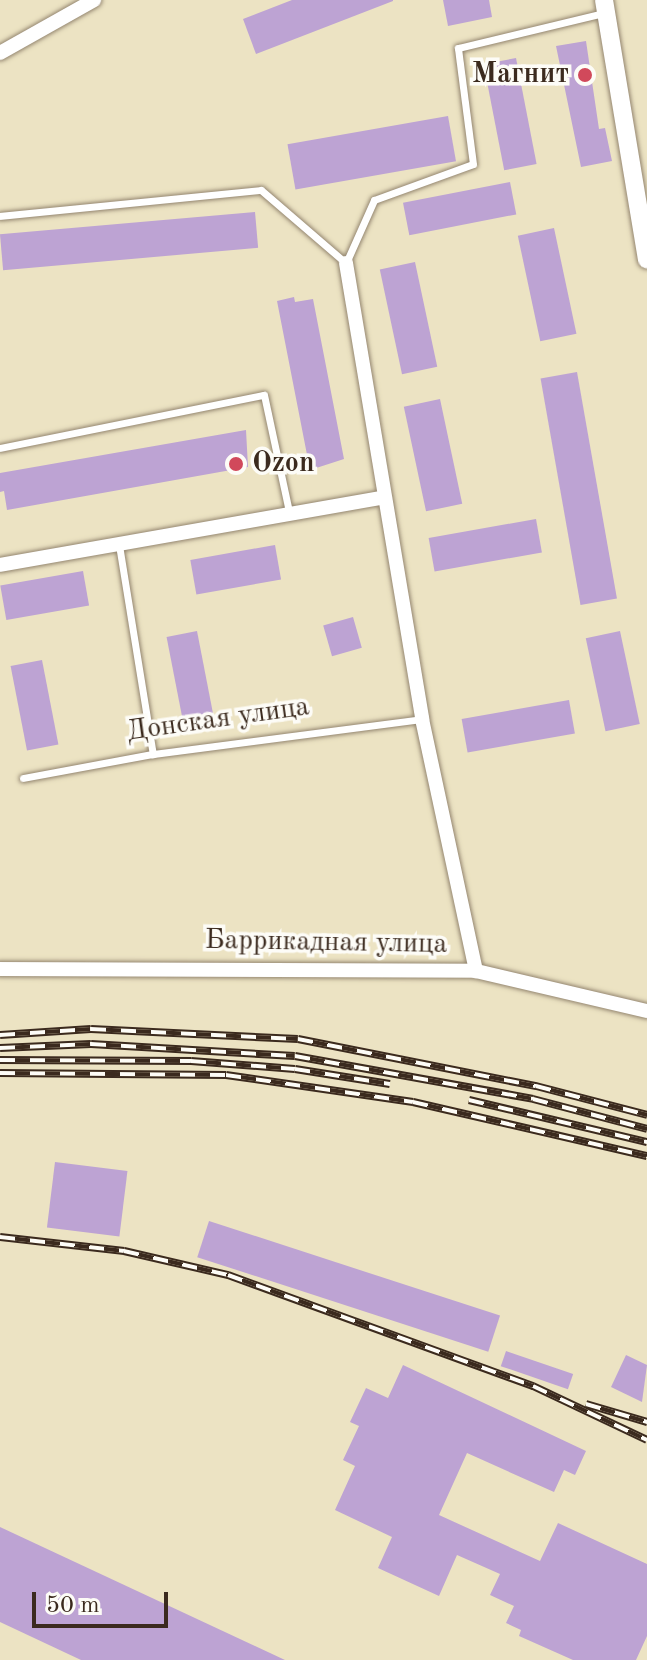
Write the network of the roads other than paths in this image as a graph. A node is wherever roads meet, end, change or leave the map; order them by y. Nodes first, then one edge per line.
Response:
1 (94, 0) edge
2 (605, 6) edge
3 (0, 53) edge
4 (0, 216) edge
5 (647, 259) edge
6 (346, 263) junction
7 (0, 448) edge
8 (384, 497) junction
9 (289, 512) junction
10 (119, 545) junction
11 (0, 565) edge
12 (422, 719) junction
13 (153, 754) junction
14 (23, 778) dead end
15 (0, 969) edge
16 (476, 971) junction
17 (647, 1011) edge

1 - 3 street
2 - 5 street
2 - 6 lane
4 - 6 lane
6 - 8 street
7 - 9 lane
8 - 9 street
8 - 12 street
9 - 10 street
10 - 11 street
10 - 13 lane
12 - 13 lane, Донская улица
12 - 16 street
13 - 14 lane, Донская улица
15 - 16 street, Баррикадная улица
16 - 17 street, Баррикадная улица

